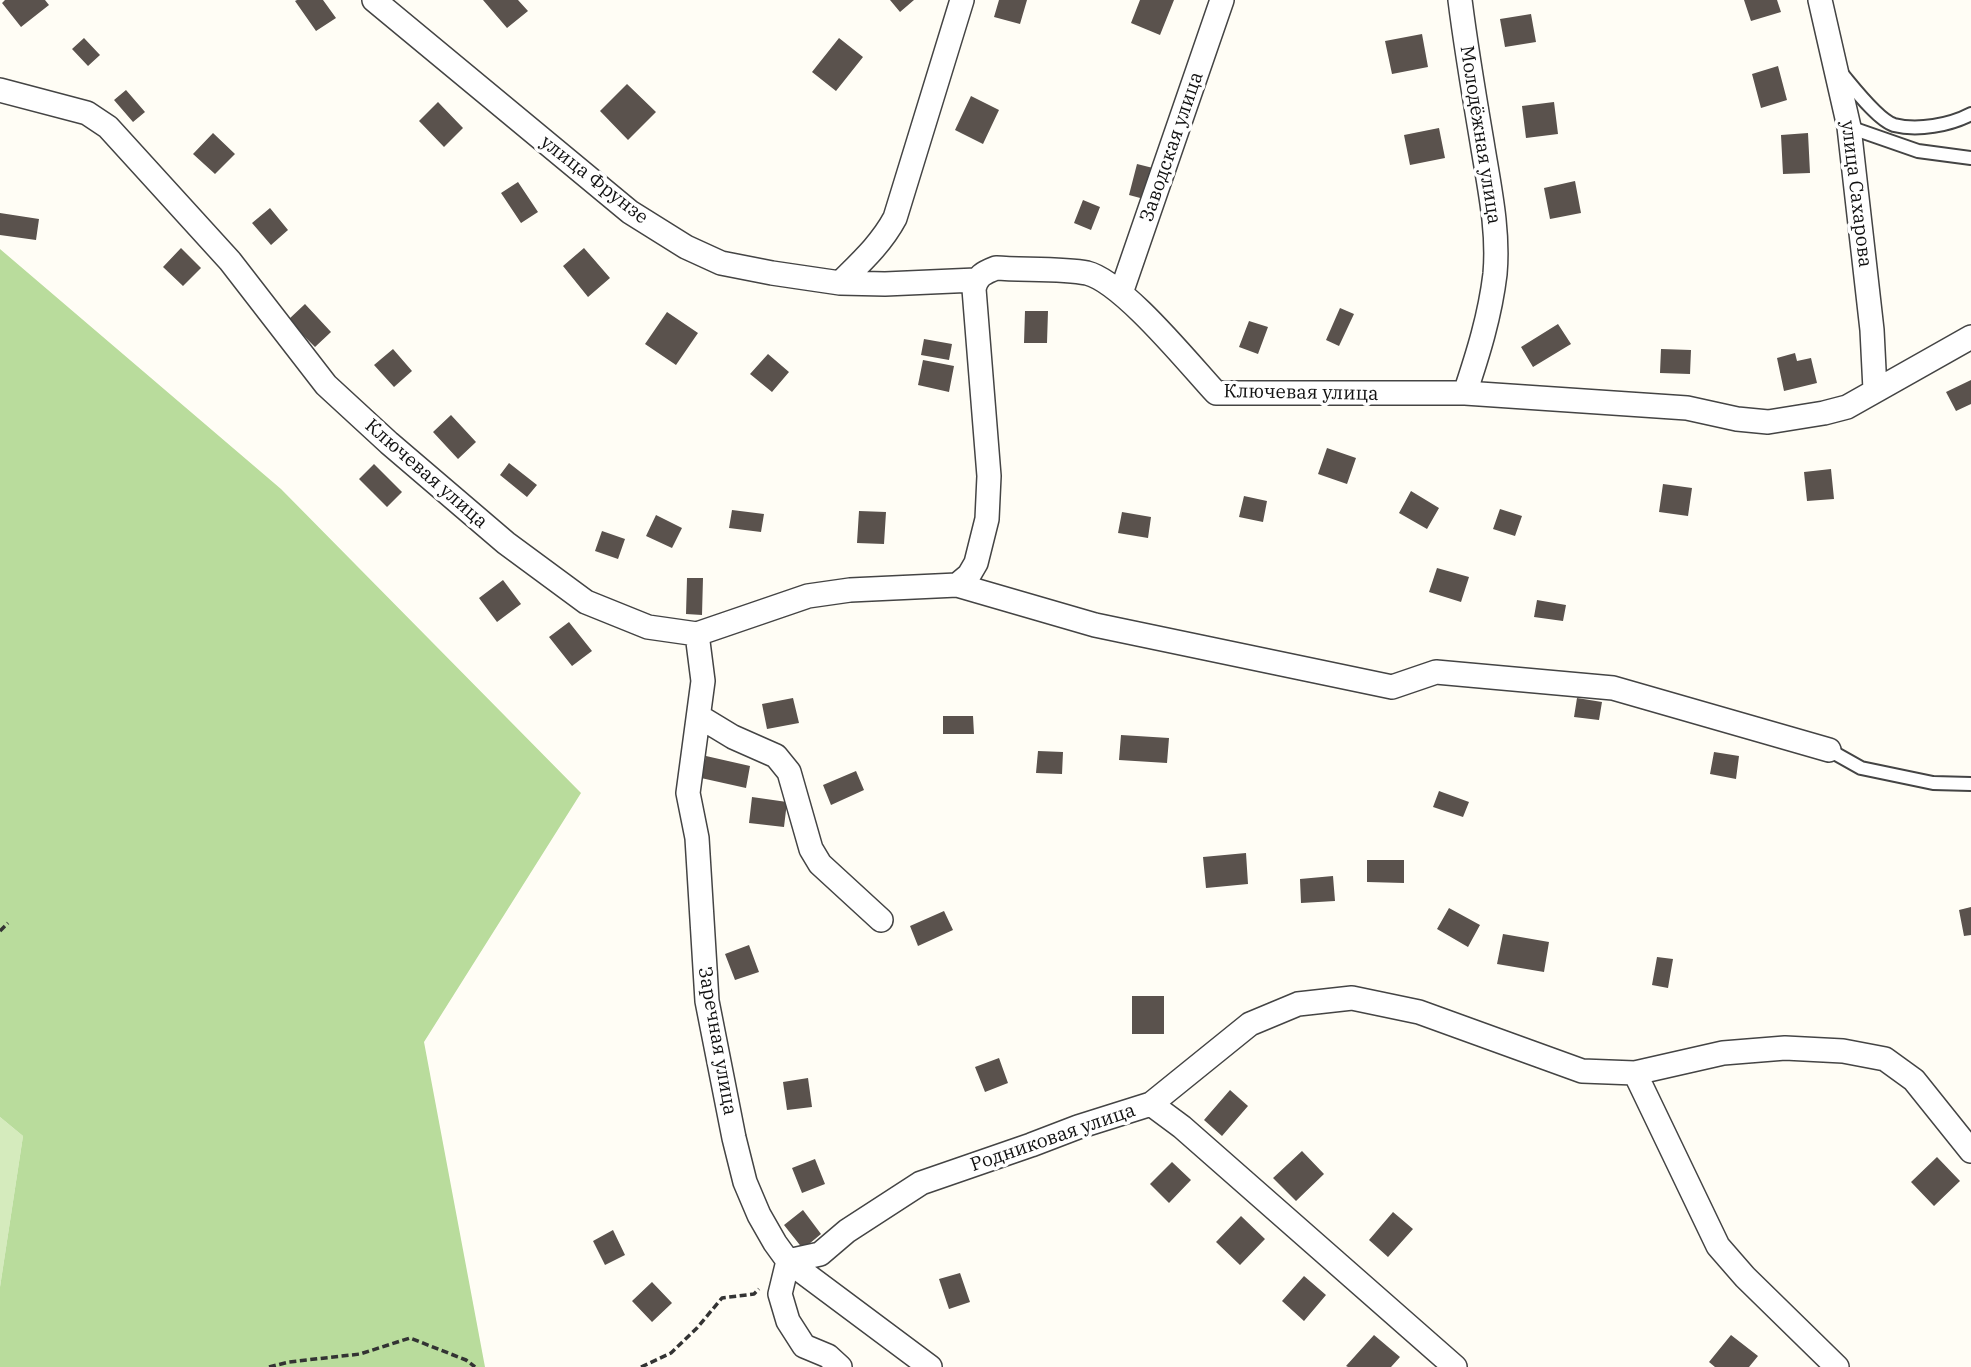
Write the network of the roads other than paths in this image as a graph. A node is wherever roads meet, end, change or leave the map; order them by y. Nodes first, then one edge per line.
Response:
1 (374, 0) edge
2 (962, 0) edge
3 (1223, 0) edge
4 (1460, 0) edge
5 (1820, 0) edge
6 (1836, 65) junction
7 (0, 90) edge
8 (1971, 114) edge
9 (1849, 127) junction
10 (1971, 158) edge
11 (976, 280) junction
12 (840, 283) junction
13 (1121, 293) junction
14 (1971, 337) edge
15 (1875, 390) junction
16 (1465, 393) junction
17 (957, 585) junction
18 (697, 634) junction
19 (700, 717) junction
20 (1829, 750) joint
21 (1971, 784) edge
22 (881, 920) dead end
23 (1635, 1073) junction
24 (1151, 1104) junction
25 (1971, 1151) edge
26 (788, 1261) junction
27 (840, 1367) edge
28 (930, 1367) edge
29 (1455, 1367) edge
30 (1836, 1367) edge

1 - 12 street, улица Фрунзе
2 - 12 street
3 - 13 street, Заводская улица
4 - 16 street, Молодёжная улица
5 - 6 street, улица Сахарова
6 - 8 lane
6 - 9 street, улица Сахарова
7 - 18 street, Ключевая улица
9 - 10 lane
9 - 15 street, улица Сахарова
11 - 12 street, улица Фрунзе
11 - 13 street, Ключевая улица
11 - 17 street
13 - 16 street, Ключевая улица
14 - 15 street, Ключевая улица
15 - 16 street, Ключевая улица
17 - 18 street, Ключевая улица
17 - 20 street, Ключевая улица
18 - 19 street, Заречная улица
19 - 22 street
19 - 26 street, Заречная улица
20 - 21 lane
23 - 24 street
23 - 25 street
23 - 30 street
24 - 26 street, Родниковая улица
24 - 29 street, Родниковая улица
26 - 27 street
26 - 28 street, Заречная улица

